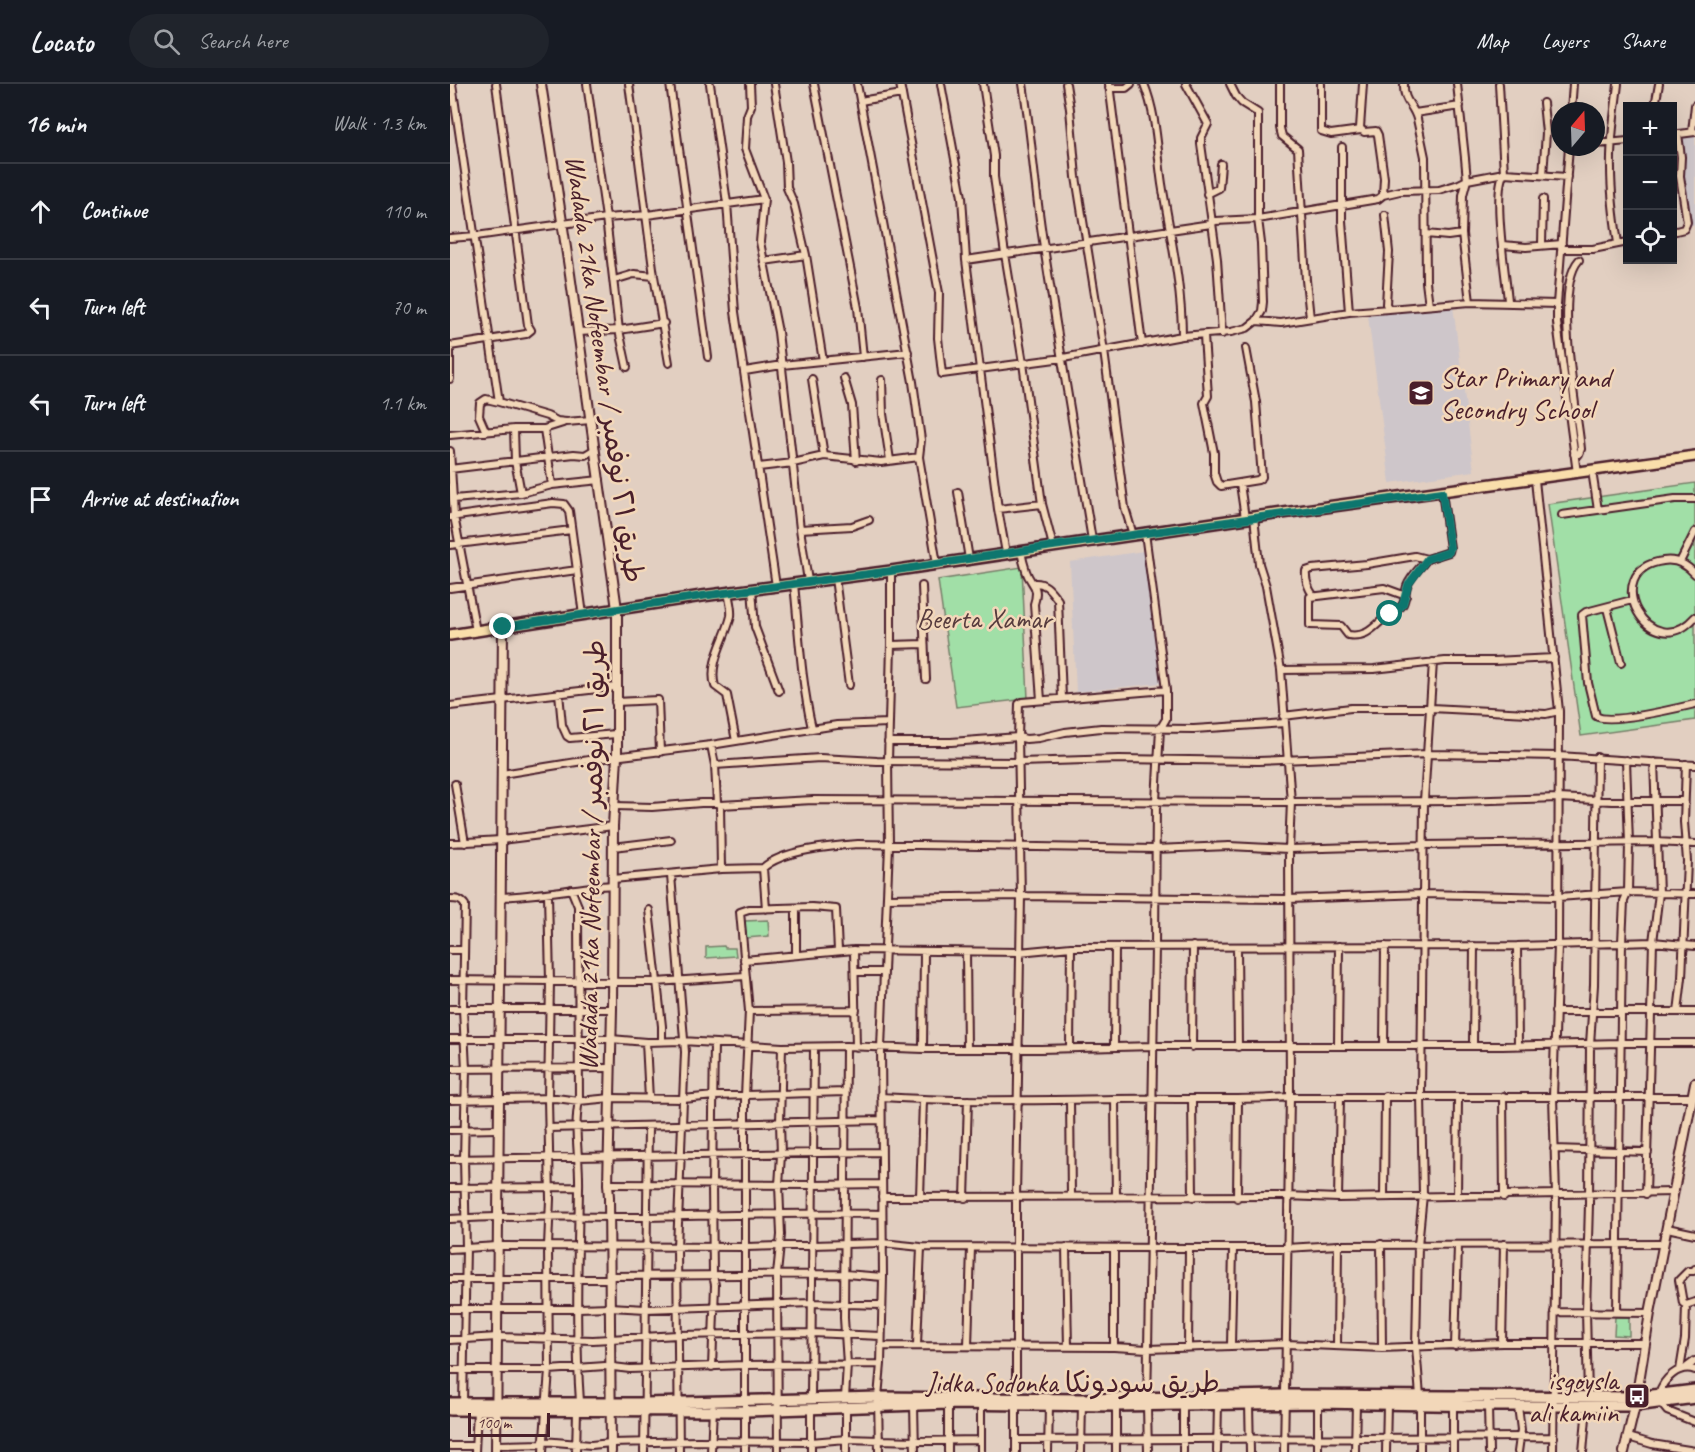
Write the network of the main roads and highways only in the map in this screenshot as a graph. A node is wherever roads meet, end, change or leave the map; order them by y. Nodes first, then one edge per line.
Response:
1 (1695, 456) edge
2 (450, 635) edge
3 (1695, 1390) edge
4 (1659, 1398) junction
5 (1695, 1398) edge
6 (1284, 1399) junction
7 (1356, 1400) junction
8 (1420, 1400) junction
9 (878, 1401) junction
10 (1015, 1402) junction
11 (1082, 1402) junction
12 (1147, 1402) junction
13 (1487, 1402) junction
14 (1553, 1402) junction
15 (450, 1403) edge
16 (496, 1406) junction
17 (450, 1410) edge

1 - 2 main road
3 - 4 main road, Jidka Sodonka طريق سودونكا
4 - 5 main road, Jidka Sodonka طريق سودونكا
4 - 14 main road, Jidka Sodonka طريق سودونكا
6 - 7 main road, Jidka Sodonka طريق سودونكا
6 - 7 main road, Jidka Sodonka طريق سودونكا
6 - 12 main road, Jidka Sodonka طريق سودونكا
6 - 12 main road, Jidka Sodonka طريق سودونكا
7 - 8 main road, Jidka Sodonka طريق سودونكا
7 - 8 main road, Jidka Sodonka طريق سودونكا
8 - 13 main road, Jidka Sodonka طريق سودونكا
8 - 13 main road, Jidka Sodonka طريق سودونكا
9 - 10 main road, Jidka Sodonka طريق سودونكا
9 - 10 main road, Jidka Sodonka طريق سودونكا
9 - 16 main road, Jidka Sodonka طريق سودونكا
10 - 11 main road, Jidka Sodonka طريق سودونكا
10 - 11 main road, Jidka Sodonka طريق سودونكا
11 - 12 main road, Jidka Sodonka طريق سودونكا
11 - 12 main road, Jidka Sodonka طريق سودونكا
13 - 14 main road, Jidka Sodonka طريق سودونكا
13 - 14 main road, Jidka Sodonka طريق سودونكا
15 - 16 main road, Jidka Sodonka طريق سودونكا
16 - 17 main road, Jidka Sodonka طريق سودونكا

